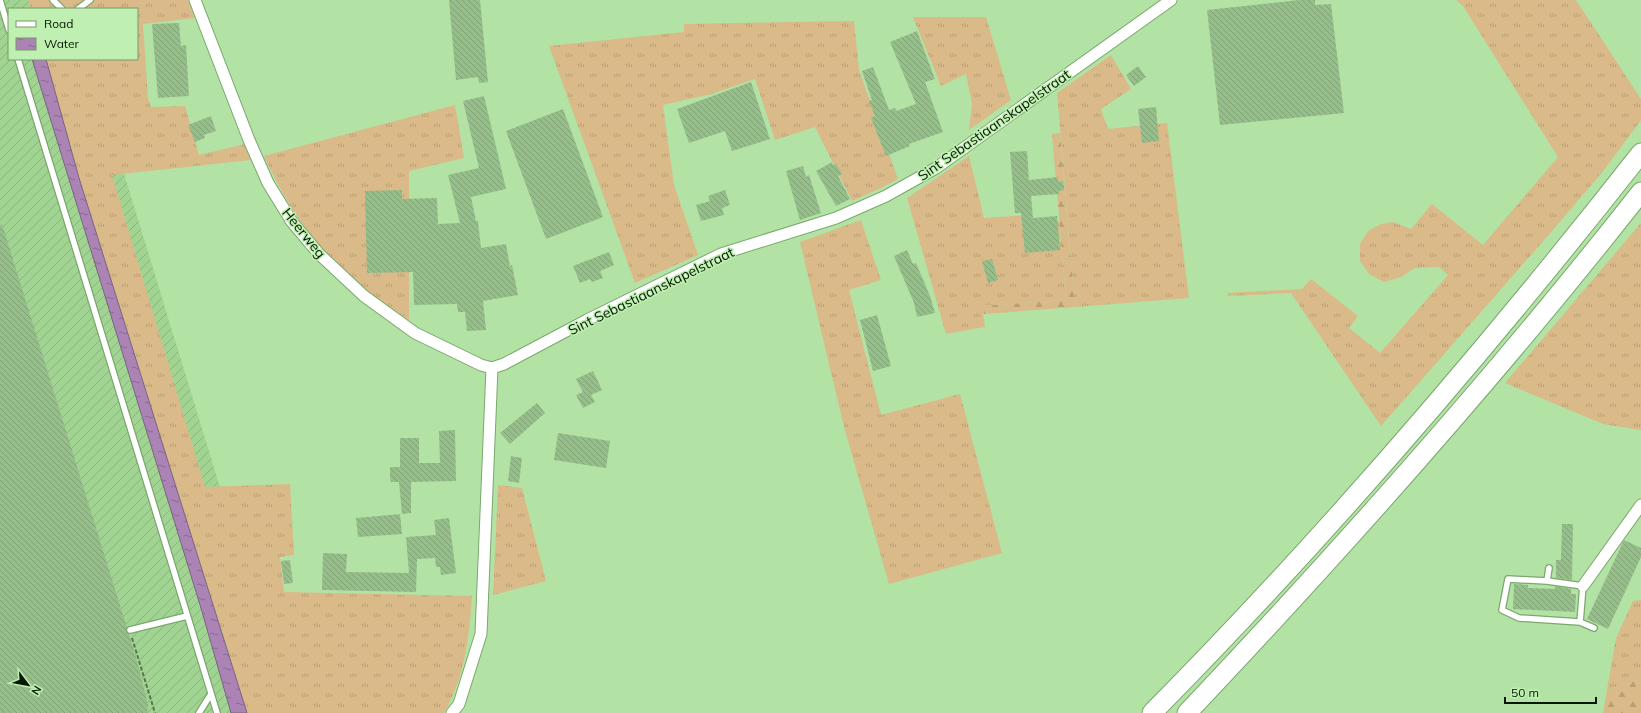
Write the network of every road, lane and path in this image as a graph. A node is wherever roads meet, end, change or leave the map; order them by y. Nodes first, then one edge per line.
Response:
1 (0, 0) edge
2 (53, 0) edge
3 (90, 0) edge
4 (195, 0) edge
5 (1170, 0) edge
6 (61, 8) edge
7 (79, 8) edge
8 (8, 27) edge
9 (18, 60) edge
10 (1641, 153) edge
11 (1641, 192) edge
12 (492, 368) junction
13 (1641, 504) edge
14 (1549, 568) dead end
15 (1547, 581) junction
16 (1583, 586) junction
17 (187, 616) junction
18 (1580, 622) junction
19 (1594, 628) dead end
20 (130, 630) joint
21 (211, 694) junction
22 (155, 713) edge
23 (199, 713) edge
24 (217, 713) edge
25 (452, 713) edge
26 (1152, 713) edge
27 (1186, 713) edge

1 - 8 lane
2 - 6 lane
3 - 7 lane
4 - 12 street, Heerweg
5 - 12 street, Sint Sebastiaanskapelstraat
9 - 17 lane
10 - 26 highway
11 - 27 highway
12 - 25 street
13 - 16 street
14 - 15 lane
15 - 16 lane
15 - 18 lane
16 - 18 lane
17 - 20 lane
17 - 21 lane
18 - 19 lane
20 - 22 path
21 - 23 lane
21 - 24 lane

